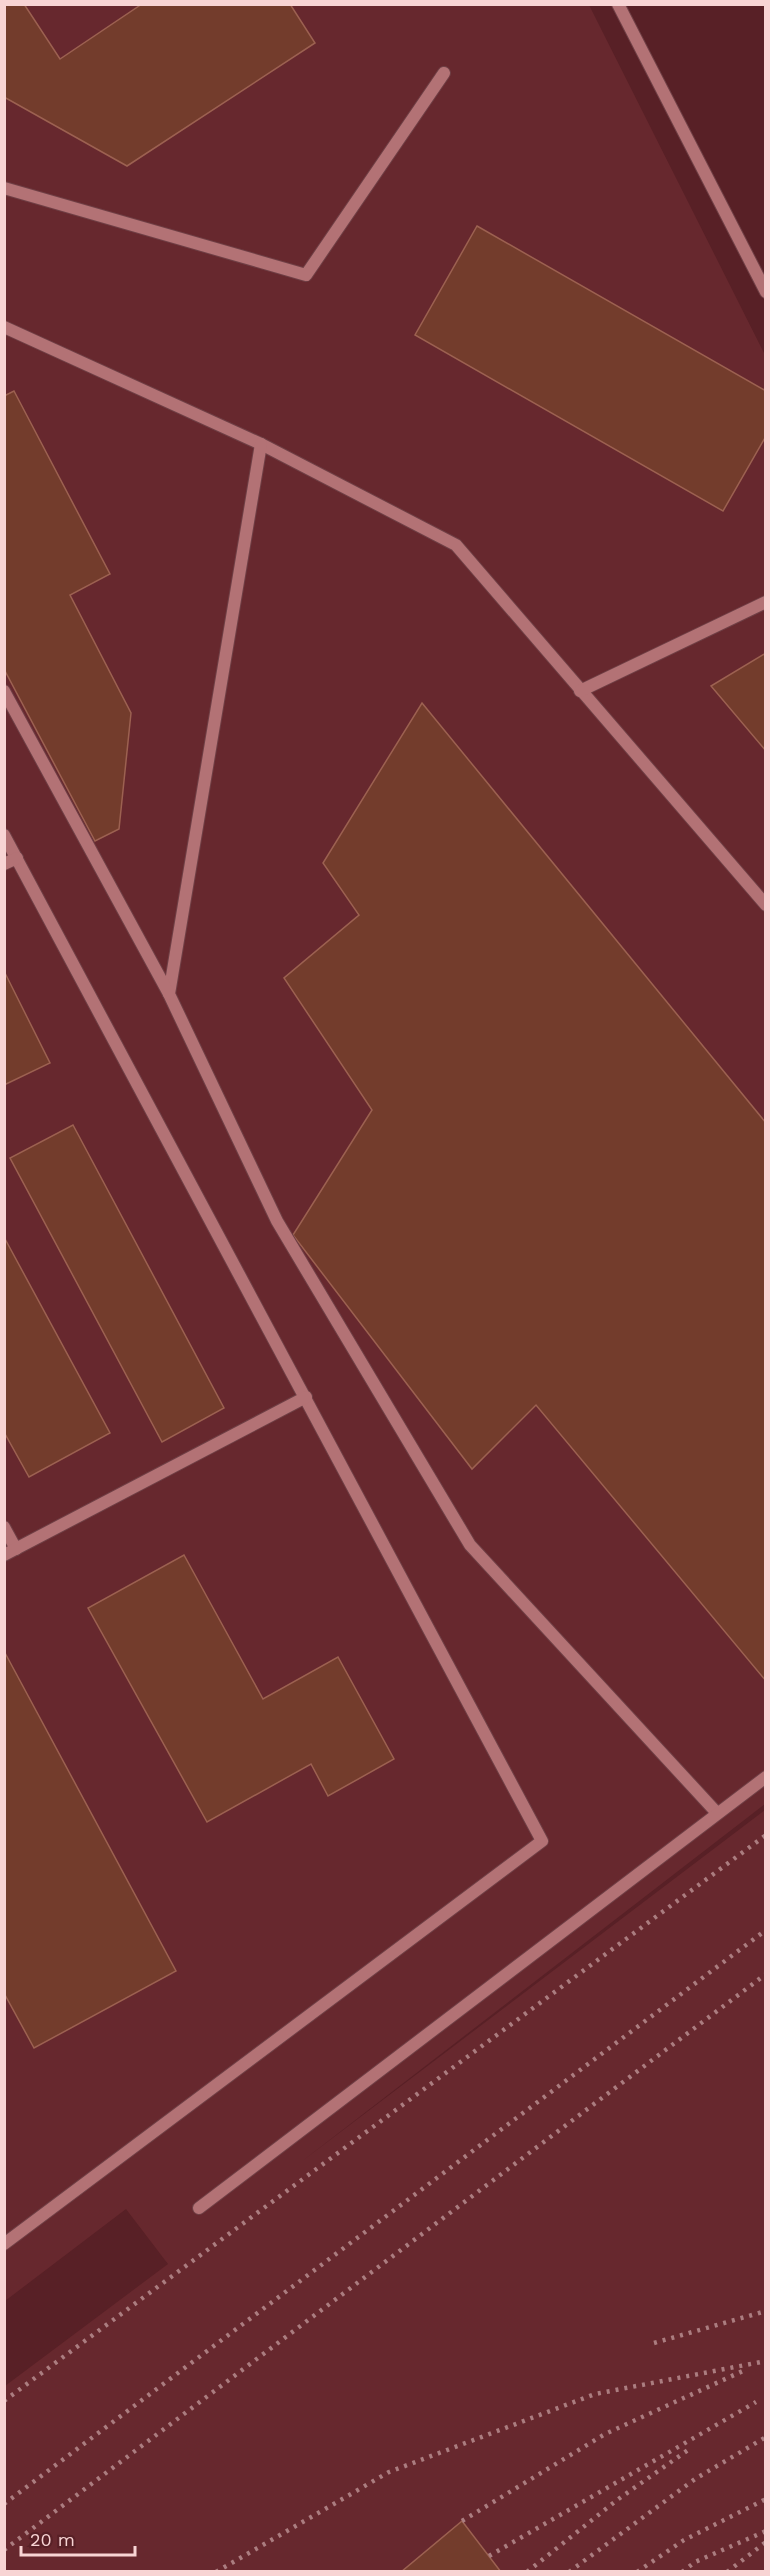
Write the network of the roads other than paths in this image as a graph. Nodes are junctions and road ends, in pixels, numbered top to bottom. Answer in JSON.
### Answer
{"nodes":[{"id":1,"x":618,"y":4,"type":"edge"},
{"id":2,"x":444,"y":73,"type":"dead end"},
{"id":3,"x":4,"y":188,"type":"edge"},
{"id":4,"x":765,"y":292,"type":"edge"},
{"id":5,"x":4,"y":327,"type":"edge"},
{"id":6,"x":261,"y":444,"type":"junction"},
{"id":7,"x":765,"y":602,"type":"edge"},
{"id":8,"x":4,"y":691,"type":"edge"},
{"id":9,"x":580,"y":691,"type":"junction"},
{"id":10,"x":4,"y":835,"type":"edge"},
{"id":11,"x":17,"y":858,"type":"junction"},
{"id":12,"x":4,"y":864,"type":"edge"},
{"id":13,"x":765,"y":905,"type":"edge"},
{"id":14,"x":169,"y":994,"type":"junction"},
{"id":15,"x":306,"y":1397,"type":"junction"},
{"id":16,"x":4,"y":1527,"type":"edge"},
{"id":17,"x":10,"y":1552,"type":"edge"},
{"id":18,"x":765,"y":1777,"type":"edge"},
{"id":19,"x":717,"y":1813,"type":"junction"},
{"id":20,"x":199,"y":2208,"type":"dead end"},
{"id":21,"x":4,"y":2244,"type":"edge"}],
"edges":[{"from":1,"to":4,"type":"lane"},
{"from":2,"to":3,"type":"lane"},
{"from":5,"to":6,"type":"lane"},
{"from":6,"to":9,"type":"lane"},
{"from":6,"to":14,"type":"lane"},
{"from":7,"to":9,"type":"lane"},
{"from":8,"to":14,"type":"lane"},
{"from":9,"to":13,"type":"lane"},
{"from":10,"to":11,"type":"lane"},
{"from":11,"to":12,"type":"lane"},
{"from":11,"to":15,"type":"lane"},
{"from":14,"to":19,"type":"lane"},
{"from":15,"to":17,"type":"lane"},
{"from":15,"to":21,"type":"lane"},
{"from":16,"to":17,"type":"lane"},
{"from":18,"to":19,"type":"lane"},
{"from":19,"to":20,"type":"lane"}]}
